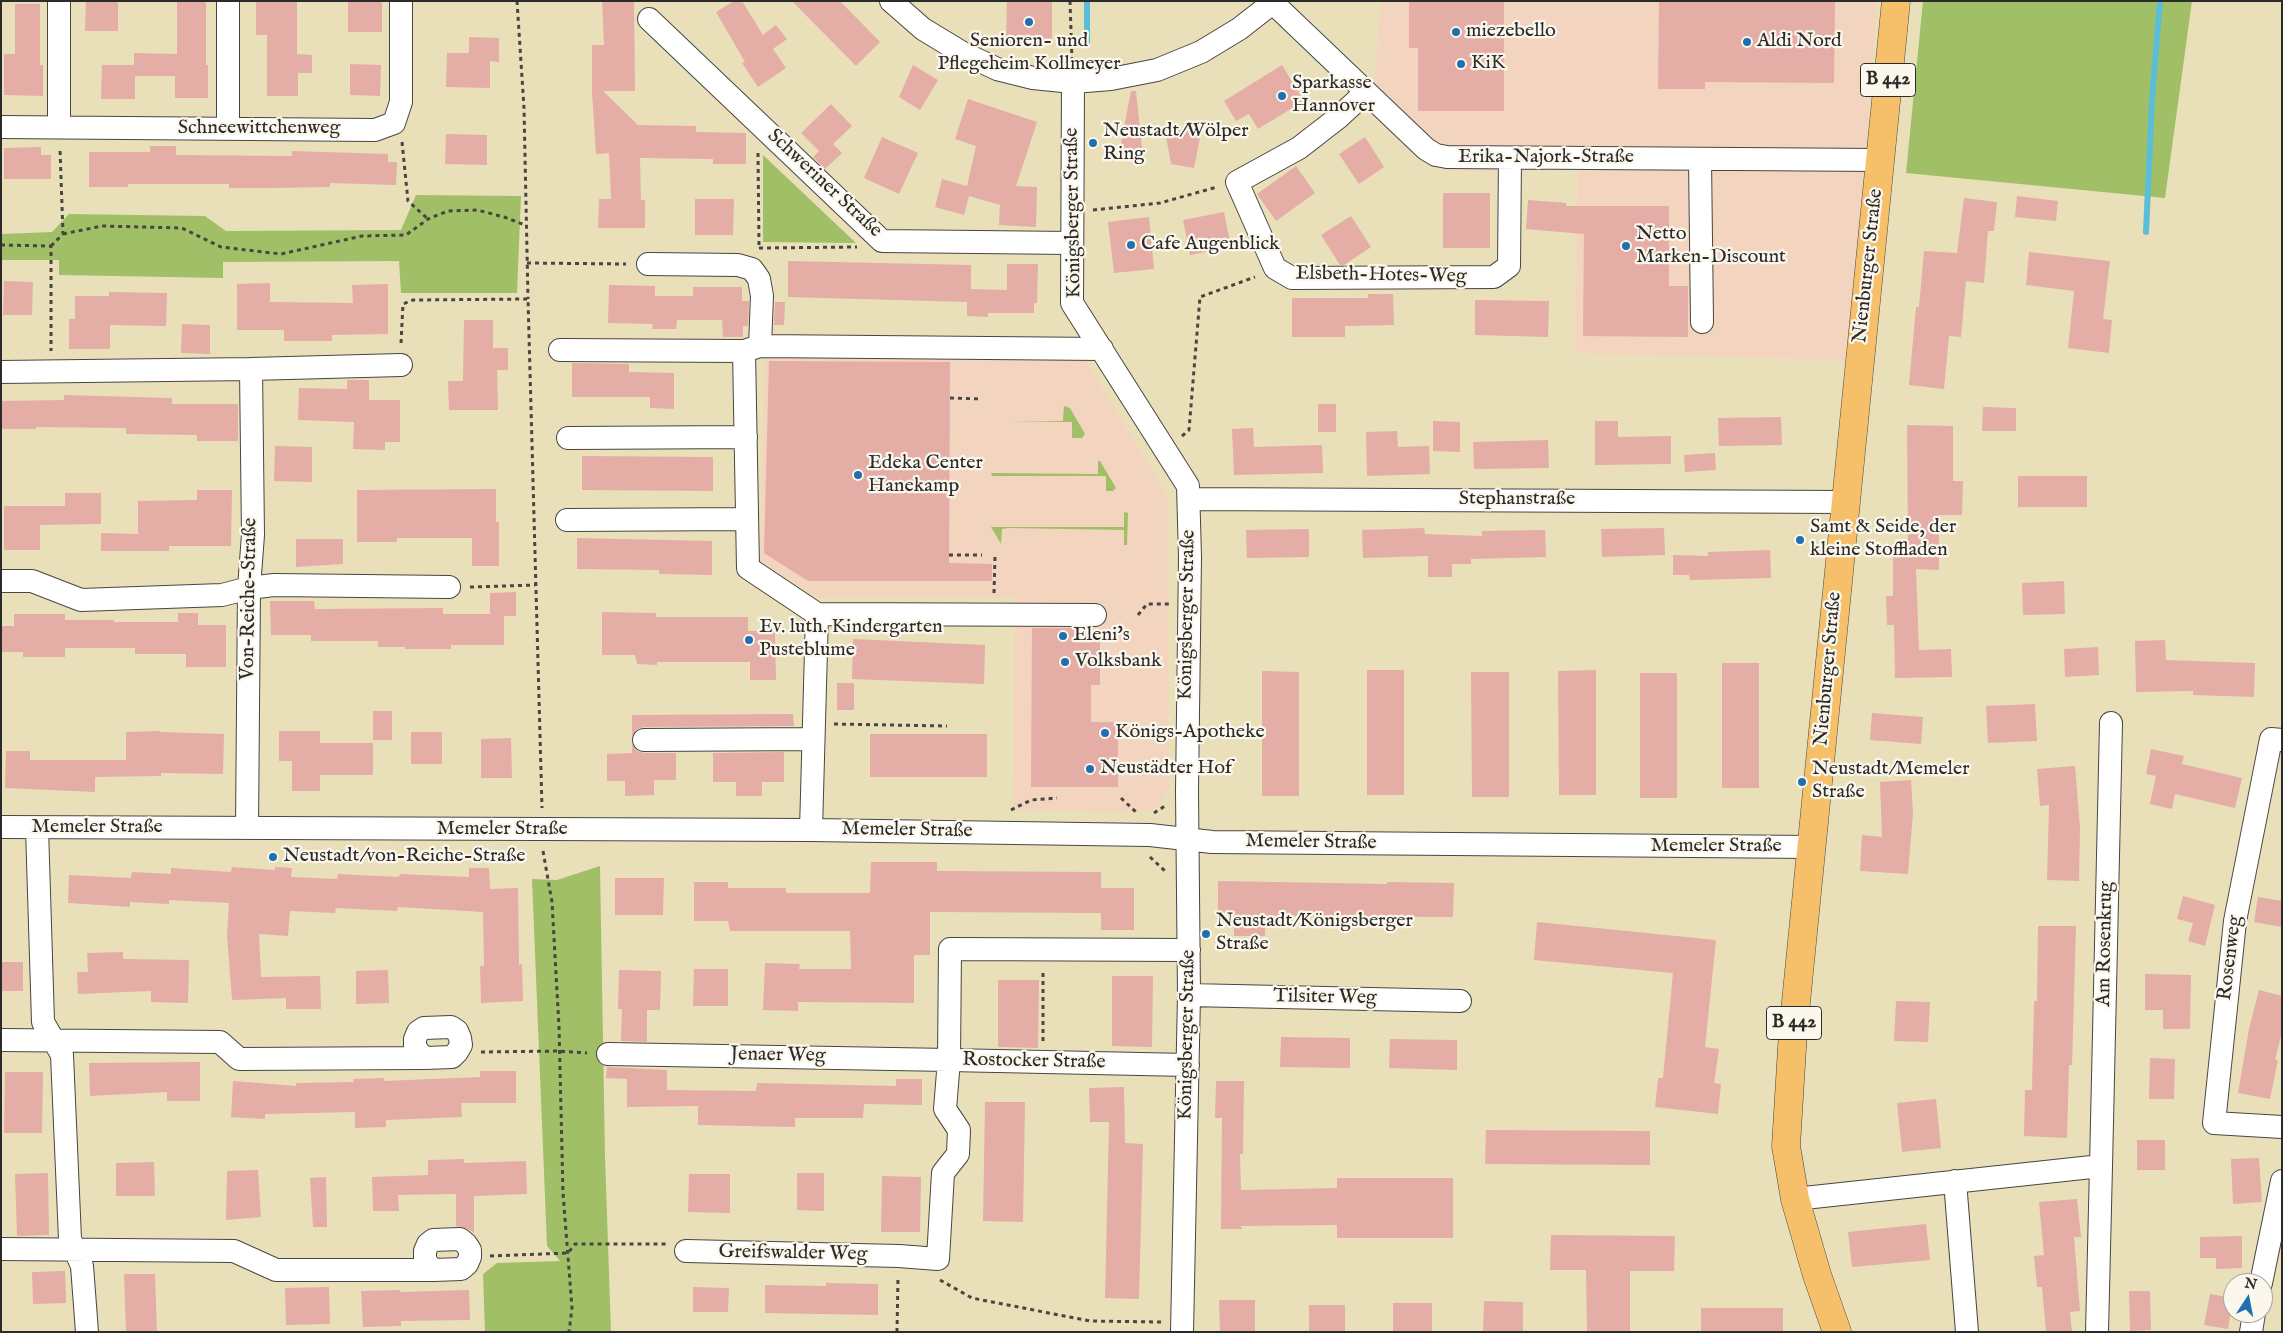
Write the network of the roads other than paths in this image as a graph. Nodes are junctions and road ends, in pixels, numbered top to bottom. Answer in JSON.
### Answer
{"nodes":[{"id":1,"x":59,"y":1,"type":"edge"},
{"id":2,"x":228,"y":1,"type":"edge"},
{"id":3,"x":401,"y":1,"type":"edge"},
{"id":4,"x":891,"y":1,"type":"edge"},
{"id":5,"x":1896,"y":1,"type":"edge"},
{"id":6,"x":1274,"y":2,"type":"edge"},
{"id":7,"x":648,"y":19,"type":"dead end"},
{"id":8,"x":1073,"y":82,"type":"junction"},
{"id":9,"x":1366,"y":92,"type":"junction"},
{"id":10,"x":1,"y":127,"type":"edge"},
{"id":11,"x":58,"y":127,"type":"junction"},
{"id":12,"x":228,"y":128,"type":"junction"},
{"id":13,"x":1510,"y":158,"type":"junction"},
{"id":14,"x":1700,"y":159,"type":"junction"},
{"id":15,"x":1880,"y":160,"type":"junction"},
{"id":16,"x":1072,"y":243,"type":"junction"},
{"id":17,"x":648,"y":264,"type":"road end"},
{"id":18,"x":1702,"y":322,"type":"dead end"},
{"id":19,"x":752,"y":348,"type":"junction"},
{"id":20,"x":1102,"y":348,"type":"junction"},
{"id":21,"x":560,"y":350,"type":"dead end"},
{"id":22,"x":401,"y":366,"type":"road end"},
{"id":23,"x":251,"y":369,"type":"junction"},
{"id":24,"x":1,"y":372,"type":"edge"},
{"id":25,"x":746,"y":437,"type":"junction"},
{"id":26,"x":568,"y":438,"type":"dead end"},
{"id":27,"x":1189,"y":499,"type":"junction"},
{"id":28,"x":1845,"y":502,"type":"junction"},
{"id":29,"x":746,"y":519,"type":"junction"},
{"id":30,"x":567,"y":520,"type":"dead end"},
{"id":31,"x":1,"y":581,"type":"edge"},
{"id":32,"x":449,"y":587,"type":"road end"},
{"id":33,"x":249,"y":588,"type":"junction"},
{"id":34,"x":816,"y":614,"type":"junction"},
{"id":35,"x":1095,"y":615,"type":"dead end"},
{"id":36,"x":2112,"y":723,"type":"dead end"},
{"id":37,"x":814,"y":731,"type":"junction"},
{"id":38,"x":644,"y":740,"type":"dead end"},
{"id":39,"x":2282,"y":740,"type":"edge"},
{"id":40,"x":1,"y":827,"type":"edge"},
{"id":41,"x":37,"y":828,"type":"junction"},
{"id":42,"x":247,"y":828,"type":"junction"},
{"id":43,"x":811,"y":830,"type":"junction"},
{"id":44,"x":1187,"y":837,"type":"junction"},
{"id":45,"x":1812,"y":847,"type":"junction"},
{"id":46,"x":1189,"y":950,"type":"junction"},
{"id":47,"x":1189,"y":995,"type":"junction"},
{"id":48,"x":1460,"y":1001,"type":"dead end"},
{"id":49,"x":1,"y":1040,"type":"edge"},
{"id":50,"x":53,"y":1041,"type":"junction"},
{"id":51,"x":608,"y":1054,"type":"dead end"},
{"id":52,"x":425,"y":1058,"type":"junction"},
{"id":53,"x":949,"y":1060,"type":"junction"},
{"id":54,"x":1188,"y":1066,"type":"junction"},
{"id":55,"x":2282,"y":1127,"type":"edge"},
{"id":56,"x":2101,"y":1166,"type":"junction"},
{"id":57,"x":2282,"y":1181,"type":"edge"},
{"id":58,"x":1956,"y":1182,"type":"junction"},
{"id":59,"x":1795,"y":1200,"type":"junction"},
{"id":60,"x":1,"y":1249,"type":"edge"},
{"id":61,"x":76,"y":1249,"type":"junction"},
{"id":62,"x":686,"y":1251,"type":"road end"},
{"id":63,"x":899,"y":1256,"type":"joint"},
{"id":64,"x":434,"y":1270,"type":"junction"},
{"id":65,"x":2263,"y":1273,"type":"edge"},
{"id":66,"x":1182,"y":1327,"type":"edge"},
{"id":67,"x":87,"y":1332,"type":"edge"},
{"id":68,"x":1837,"y":1332,"type":"edge"},
{"id":69,"x":1967,"y":1332,"type":"edge"},
{"id":70,"x":2097,"y":1332,"type":"edge"}],
"edges":[{"from":1,"to":11,"type":"street"},
{"from":2,"to":12,"type":"street"},
{"from":3,"to":12,"type":"street","name":"Schneewittchenweg"},
{"from":4,"to":8,"type":"street"},
{"from":5,"to":15,"type":"main road","name":"Nienburger Straße","number":"B 442"},
{"from":6,"to":8,"type":"street"},
{"from":6,"to":9,"type":"street","name":"Erika-Najork-Straße"},
{"from":7,"to":16,"type":"street","name":"Schweriner Straße"},
{"from":8,"to":16,"type":"street","name":"Königsberger Straße"},
{"from":9,"to":13,"type":"street","name":"Erika-Najork-Straße"},
{"from":9,"to":13,"type":"street","name":"Elsbeth-Hotes-Weg"},
{"from":10,"to":11,"type":"street","name":"Schneewittchenweg"},
{"from":11,"to":12,"type":"street","name":"Schneewittchenweg"},
{"from":13,"to":14,"type":"street","name":"Erika-Najork-Straße"},
{"from":14,"to":15,"type":"street","name":"Erika-Najork-Straße"},
{"from":14,"to":18,"type":"street"},
{"from":15,"to":28,"type":"main road","name":"Nienburger Straße","number":"B 442"},
{"from":16,"to":20,"type":"street","name":"Königsberger Straße"},
{"from":17,"to":19,"type":"street"},
{"from":19,"to":20,"type":"street"},
{"from":19,"to":21,"type":"street"},
{"from":19,"to":25,"type":"street"},
{"from":20,"to":27,"type":"street","name":"Königsberger Straße"},
{"from":22,"to":23,"type":"street"},
{"from":23,"to":24,"type":"street"},
{"from":23,"to":33,"type":"street","name":"Von-Reiche-Straße"},
{"from":25,"to":26,"type":"street"},
{"from":25,"to":29,"type":"street"},
{"from":27,"to":28,"type":"street","name":"Stephanstraße"},
{"from":27,"to":44,"type":"street","name":"Königsberger Straße"},
{"from":28,"to":45,"type":"main road","name":"Nienburger Straße","number":"B 442"},
{"from":29,"to":30,"type":"street"},
{"from":29,"to":34,"type":"street"},
{"from":31,"to":33,"type":"street"},
{"from":32,"to":33,"type":"street"},
{"from":33,"to":42,"type":"street","name":"Von-Reiche-Straße"},
{"from":34,"to":35,"type":"street"},
{"from":34,"to":37,"type":"street"},
{"from":36,"to":56,"type":"street","name":"Am Rosenkrug"},
{"from":37,"to":38,"type":"street"},
{"from":37,"to":43,"type":"street"},
{"from":39,"to":55,"type":"street","name":"Rosenweg"},
{"from":40,"to":41,"type":"street","name":"Memeler Straße"},
{"from":41,"to":42,"type":"street","name":"Memeler Straße"},
{"from":41,"to":50,"type":"street"},
{"from":42,"to":43,"type":"street","name":"Memeler Straße"},
{"from":43,"to":44,"type":"street","name":"Memeler Straße"},
{"from":44,"to":45,"type":"street","name":"Memeler Straße"},
{"from":44,"to":46,"type":"street","name":"Königsberger Straße"},
{"from":45,"to":59,"type":"main road","name":"Nienburger Straße","number":"B 442"},
{"from":46,"to":47,"type":"street","name":"Königsberger Straße"},
{"from":46,"to":53,"type":"street"},
{"from":47,"to":48,"type":"street","name":"Tilsiter Weg"},
{"from":47,"to":54,"type":"street","name":"Königsberger Straße"},
{"from":49,"to":50,"type":"street"},
{"from":50,"to":52,"type":"street"},
{"from":50,"to":61,"type":"street"},
{"from":51,"to":53,"type":"street","name":"Jenaer Weg"},
{"from":52,"to":52,"type":"street"},
{"from":53,"to":54,"type":"street","name":"Rostocker Straße"},
{"from":53,"to":63,"type":"street","name":"Rostocker Straße"},
{"from":54,"to":66,"type":"street","name":"Königsberger Straße"},
{"from":56,"to":58,"type":"street"},
{"from":56,"to":70,"type":"street","name":"Am Rosenkrug"},
{"from":57,"to":65,"type":"street"},
{"from":58,"to":59,"type":"street"},
{"from":58,"to":69,"type":"street"},
{"from":59,"to":68,"type":"main road","name":"Nienburger Straße","number":"B 442"},
{"from":60,"to":61,"type":"street"},
{"from":61,"to":64,"type":"street"},
{"from":61,"to":67,"type":"street"},
{"from":62,"to":63,"type":"street","name":"Greifswalder Weg"},
{"from":64,"to":64,"type":"street"}]}
